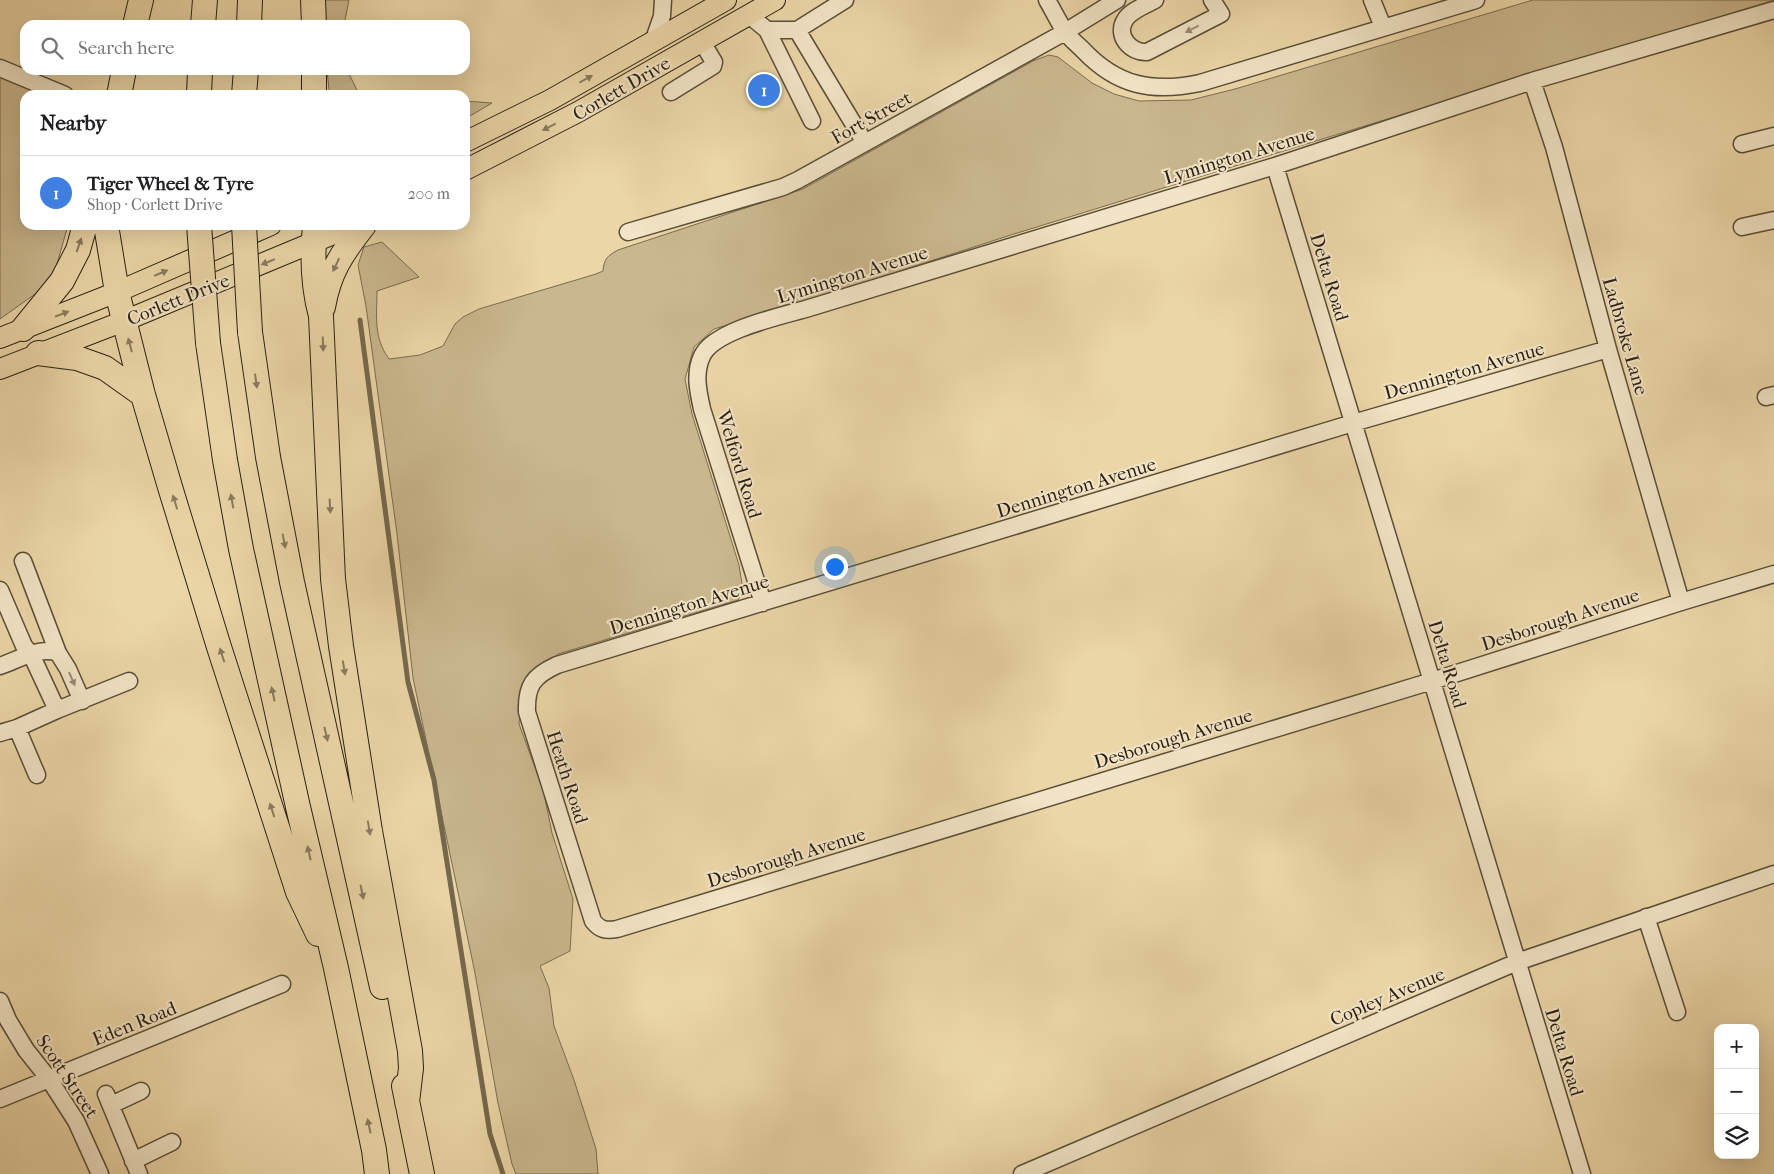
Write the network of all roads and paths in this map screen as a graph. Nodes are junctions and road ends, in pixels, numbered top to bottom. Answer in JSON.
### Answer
{"nodes":[{"id":1,"x":141,"y":0,"type":"edge"},
{"id":2,"x":205,"y":0,"type":"edge"},
{"id":3,"x":250,"y":0,"type":"edge"},
{"id":4,"x":313,"y":0,"type":"edge"},
{"id":5,"x":663,"y":0,"type":"edge"},
{"id":6,"x":726,"y":0,"type":"edge"},
{"id":7,"x":775,"y":0,"type":"edge"},
{"id":8,"x":845,"y":0,"type":"edge"},
{"id":9,"x":1047,"y":0,"type":"edge"},
{"id":10,"x":1117,"y":0,"type":"edge"},
{"id":11,"x":1155,"y":0,"type":"edge"},
{"id":12,"x":1212,"y":0,"type":"edge"},
{"id":13,"x":1372,"y":0,"type":"edge"},
{"id":14,"x":1476,"y":0,"type":"edge"},
{"id":15,"x":1774,"y":10,"type":"edge"},
{"id":16,"x":749,"y":15,"type":"junction"},
{"id":17,"x":136,"y":20,"type":"edge"},
{"id":18,"x":203,"y":20,"type":"edge"},
{"id":19,"x":249,"y":20,"type":"edge"},
{"id":20,"x":314,"y":20,"type":"edge"},
{"id":21,"x":1383,"y":27,"type":"junction"},
{"id":22,"x":767,"y":30,"type":"junction"},
{"id":23,"x":797,"y":30,"type":"junction"},
{"id":24,"x":1065,"y":32,"type":"junction"},
{"id":25,"x":653,"y":42,"type":"junction"},
{"id":26,"x":702,"y":42,"type":"junction"},
{"id":27,"x":0,"y":68,"type":"edge"},
{"id":28,"x":123,"y":75,"type":"edge"},
{"id":29,"x":200,"y":75,"type":"edge"},
{"id":30,"x":246,"y":75,"type":"edge"},
{"id":31,"x":1532,"y":81,"type":"junction"},
{"id":32,"x":53,"y":90,"type":"edge"},
{"id":33,"x":120,"y":90,"type":"edge"},
{"id":34,"x":200,"y":90,"type":"edge"},
{"id":35,"x":244,"y":90,"type":"edge"},
{"id":36,"x":671,"y":92,"type":"dead end"},
{"id":37,"x":812,"y":121,"type":"dead end"},
{"id":38,"x":1774,"y":136,"type":"edge"},
{"id":39,"x":470,"y":140,"type":"edge"},
{"id":40,"x":865,"y":143,"type":"junction"},
{"id":41,"x":1742,"y":144,"type":"dead end"},
{"id":42,"x":1275,"y":166,"type":"junction"},
{"id":43,"x":470,"y":167,"type":"edge"},
{"id":44,"x":1774,"y":220,"type":"edge"},
{"id":45,"x":1742,"y":227,"type":"dead end"},
{"id":46,"x":84,"y":230,"type":"edge"},
{"id":47,"x":107,"y":230,"type":"edge"},
{"id":48,"x":199,"y":230,"type":"edge"},
{"id":49,"x":244,"y":230,"type":"edge"},
{"id":50,"x":260,"y":230,"type":"edge"},
{"id":51,"x":332,"y":230,"type":"edge"},
{"id":52,"x":360,"y":230,"type":"edge"},
{"id":53,"x":628,"y":232,"type":"dead end"},
{"id":54,"x":314,"y":234,"type":"edge"},
{"id":55,"x":117,"y":292,"type":"junction"},
{"id":56,"x":321,"y":316,"type":"junction"},
{"id":57,"x":124,"y":321,"type":"junction"},
{"id":58,"x":23,"y":329,"type":"junction"},
{"id":59,"x":0,"y":338,"type":"edge"},
{"id":60,"x":717,"y":340,"type":"joint"},
{"id":61,"x":1608,"y":349,"type":"junction"},
{"id":62,"x":38,"y":354,"type":"junction"},
{"id":63,"x":0,"y":369,"type":"edge"},
{"id":64,"x":143,"y":395,"type":"junction"},
{"id":65,"x":1353,"y":423,"type":"junction"},
{"id":66,"x":23,"y":562,"type":"dead end"},
{"id":67,"x":1774,"y":574,"type":"edge"},
{"id":68,"x":0,"y":590,"type":"edge"},
{"id":69,"x":1681,"y":602,"type":"junction"},
{"id":70,"x":763,"y":603,"type":"junction"},
{"id":71,"x":35,"y":653,"type":"junction"},
{"id":72,"x":58,"y":653,"type":"junction"},
{"id":73,"x":557,"y":665,"type":"joint"},
{"id":74,"x":0,"y":666,"type":"edge"},
{"id":75,"x":129,"y":681,"type":"dead end"},
{"id":76,"x":1432,"y":681,"type":"junction"},
{"id":77,"x":82,"y":701,"type":"junction"},
{"id":78,"x":61,"y":709,"type":"junction"},
{"id":79,"x":18,"y":728,"type":"junction"},
{"id":80,"x":0,"y":733,"type":"edge"},
{"id":81,"x":37,"y":775,"type":"dead end"},
{"id":82,"x":1774,"y":874,"type":"edge"},
{"id":83,"x":590,"y":914,"type":"joint"},
{"id":84,"x":1646,"y":917,"type":"junction"},
{"id":85,"x":1517,"y":962,"type":"junction"},
{"id":86,"x":336,"y":968,"type":"junction"},
{"id":87,"x":282,"y":984,"type":"dead end"},
{"id":88,"x":0,"y":1001,"type":"edge"},
{"id":89,"x":1677,"y":1012,"type":"dead end"},
{"id":90,"x":49,"y":1079,"type":"junction"},
{"id":91,"x":141,"y":1091,"type":"dead end"},
{"id":92,"x":0,"y":1099,"type":"edge"},
{"id":93,"x":407,"y":1102,"type":"junction"},
{"id":94,"x":172,"y":1142,"type":"dead end"},
{"id":95,"x":136,"y":1168,"type":"edge"},
{"id":96,"x":100,"y":1174,"type":"edge"},
{"id":97,"x":377,"y":1174,"type":"edge"},
{"id":98,"x":422,"y":1174,"type":"edge"},
{"id":99,"x":1022,"y":1174,"type":"edge"},
{"id":100,"x":1582,"y":1174,"type":"edge"}],
"edges":[{"from":1,"to":17,"type":"highway"},
{"from":2,"to":18,"type":"highway"},
{"from":3,"to":19,"type":"highway"},
{"from":4,"to":20,"type":"highway"},
{"from":5,"to":25,"type":"street"},
{"from":6,"to":25,"type":"main road","name":"Corlett Drive"},
{"from":7,"to":16,"type":"main road","name":"Corlett Drive"},
{"from":8,"to":23,"type":"street"},
{"from":9,"to":24,"type":"street"},
{"from":10,"to":24,"type":"street","name":"Fort Street"},
{"from":12,"to":11,"type":"street","one_way":true},
{"from":13,"to":21,"type":"street"},
{"from":14,"to":21,"type":"street"},
{"from":15,"to":31,"type":"street","name":"Lymington Avenue"},
{"from":16,"to":22,"type":"street"},
{"from":16,"to":26,"type":"main road","name":"Corlett Drive"},
{"from":21,"to":24,"type":"street"},
{"from":22,"to":23,"type":"street"},
{"from":22,"to":37,"type":"street"},
{"from":23,"to":40,"type":"street"},
{"from":24,"to":40,"type":"street","name":"Fort Street"},
{"from":39,"to":25,"type":"main road","name":"Corlett Drive","one_way":true},
{"from":26,"to":36,"type":"street"},
{"from":26,"to":43,"type":"main road","name":"Corlett Drive","one_way":true},
{"from":27,"to":32,"type":"street"},
{"from":28,"to":33,"type":"highway"},
{"from":29,"to":34,"type":"highway"},
{"from":30,"to":35,"type":"highway"},
{"from":31,"to":42,"type":"street","name":"Lymington Avenue"},
{"from":31,"to":61,"type":"street","name":"Ladbroke Lane"},
{"from":38,"to":41,"type":"street"},
{"from":40,"to":53,"type":"street","name":"Fort Street"},
{"from":42,"to":60,"type":"street","name":"Lymington Avenue"},
{"from":42,"to":65,"type":"street","name":"Delta Road"},
{"from":44,"to":45,"type":"street"},
{"from":58,"to":46,"type":"highway","one_way":true},
{"from":47,"to":55,"type":"highway"},
{"from":86,"to":48,"type":"highway","one_way":true,"bridge":true},
{"from":49,"to":93,"type":"highway","one_way":true,"bridge":true},
{"from":55,"to":50,"type":"main road","name":"Corlett Drive","one_way":true},
{"from":51,"to":54,"type":"main road","name":"Corlett Drive"},
{"from":52,"to":56,"type":"highway","one_way":true},
{"from":54,"to":56,"type":"highway"},
{"from":54,"to":57,"type":"main road","name":"Corlett Drive","one_way":true},
{"from":55,"to":57,"type":"highway"},
{"from":58,"to":55,"type":"main road","name":"Corlett Drive","one_way":true},
{"from":56,"to":93,"type":"highway","one_way":true},
{"from":57,"to":62,"type":"main road","name":"Corlett Drive"},
{"from":64,"to":57,"type":"highway","one_way":true},
{"from":58,"to":59,"type":"main road","name":"Corlett Drive"},
{"from":60,"to":70,"type":"street","name":"Welford Road"},
{"from":61,"to":65,"type":"street","name":"Dennington Avenue"},
{"from":61,"to":69,"type":"street","name":"Ladbroke Lane"},
{"from":62,"to":63,"type":"main road","name":"Corlett Drive"},
{"from":62,"to":64,"type":"highway"},
{"from":86,"to":64,"type":"highway","one_way":true},
{"from":65,"to":70,"type":"street","name":"Dennington Avenue"},
{"from":65,"to":76,"type":"street","name":"Delta Road"},
{"from":66,"to":72,"type":"street"},
{"from":67,"to":69,"type":"street","name":"Desborough Avenue"},
{"from":68,"to":71,"type":"street"},
{"from":69,"to":76,"type":"street","name":"Desborough Avenue"},
{"from":70,"to":73,"type":"street","name":"Dennington Avenue"},
{"from":71,"to":72,"type":"street"},
{"from":71,"to":74,"type":"street"},
{"from":71,"to":78,"type":"street"},
{"from":72,"to":77,"type":"street","one_way":true},
{"from":73,"to":83,"type":"street","name":"Heath Road"},
{"from":75,"to":77,"type":"street"},
{"from":76,"to":83,"type":"street","name":"Desborough Avenue"},
{"from":76,"to":85,"type":"street","name":"Delta Road"},
{"from":77,"to":78,"type":"street"},
{"from":78,"to":79,"type":"street"},
{"from":79,"to":80,"type":"street"},
{"from":79,"to":81,"type":"street"},
{"from":82,"to":84,"type":"street","name":"Copley Avenue"},
{"from":84,"to":85,"type":"street","name":"Copley Avenue"},
{"from":84,"to":89,"type":"street"},
{"from":85,"to":99,"type":"street","name":"Copley Avenue"},
{"from":85,"to":100,"type":"street","name":"Delta Road"},
{"from":97,"to":86,"type":"highway","one_way":true},
{"from":87,"to":90,"type":"street","name":"Eden Road"},
{"from":88,"to":90,"type":"street","name":"Scott Street"},
{"from":90,"to":92,"type":"street","name":"Eden Road"},
{"from":90,"to":96,"type":"street","name":"Scott Street"},
{"from":91,"to":95,"type":"street"},
{"from":93,"to":98,"type":"highway"},
{"from":94,"to":95,"type":"street"}]}
